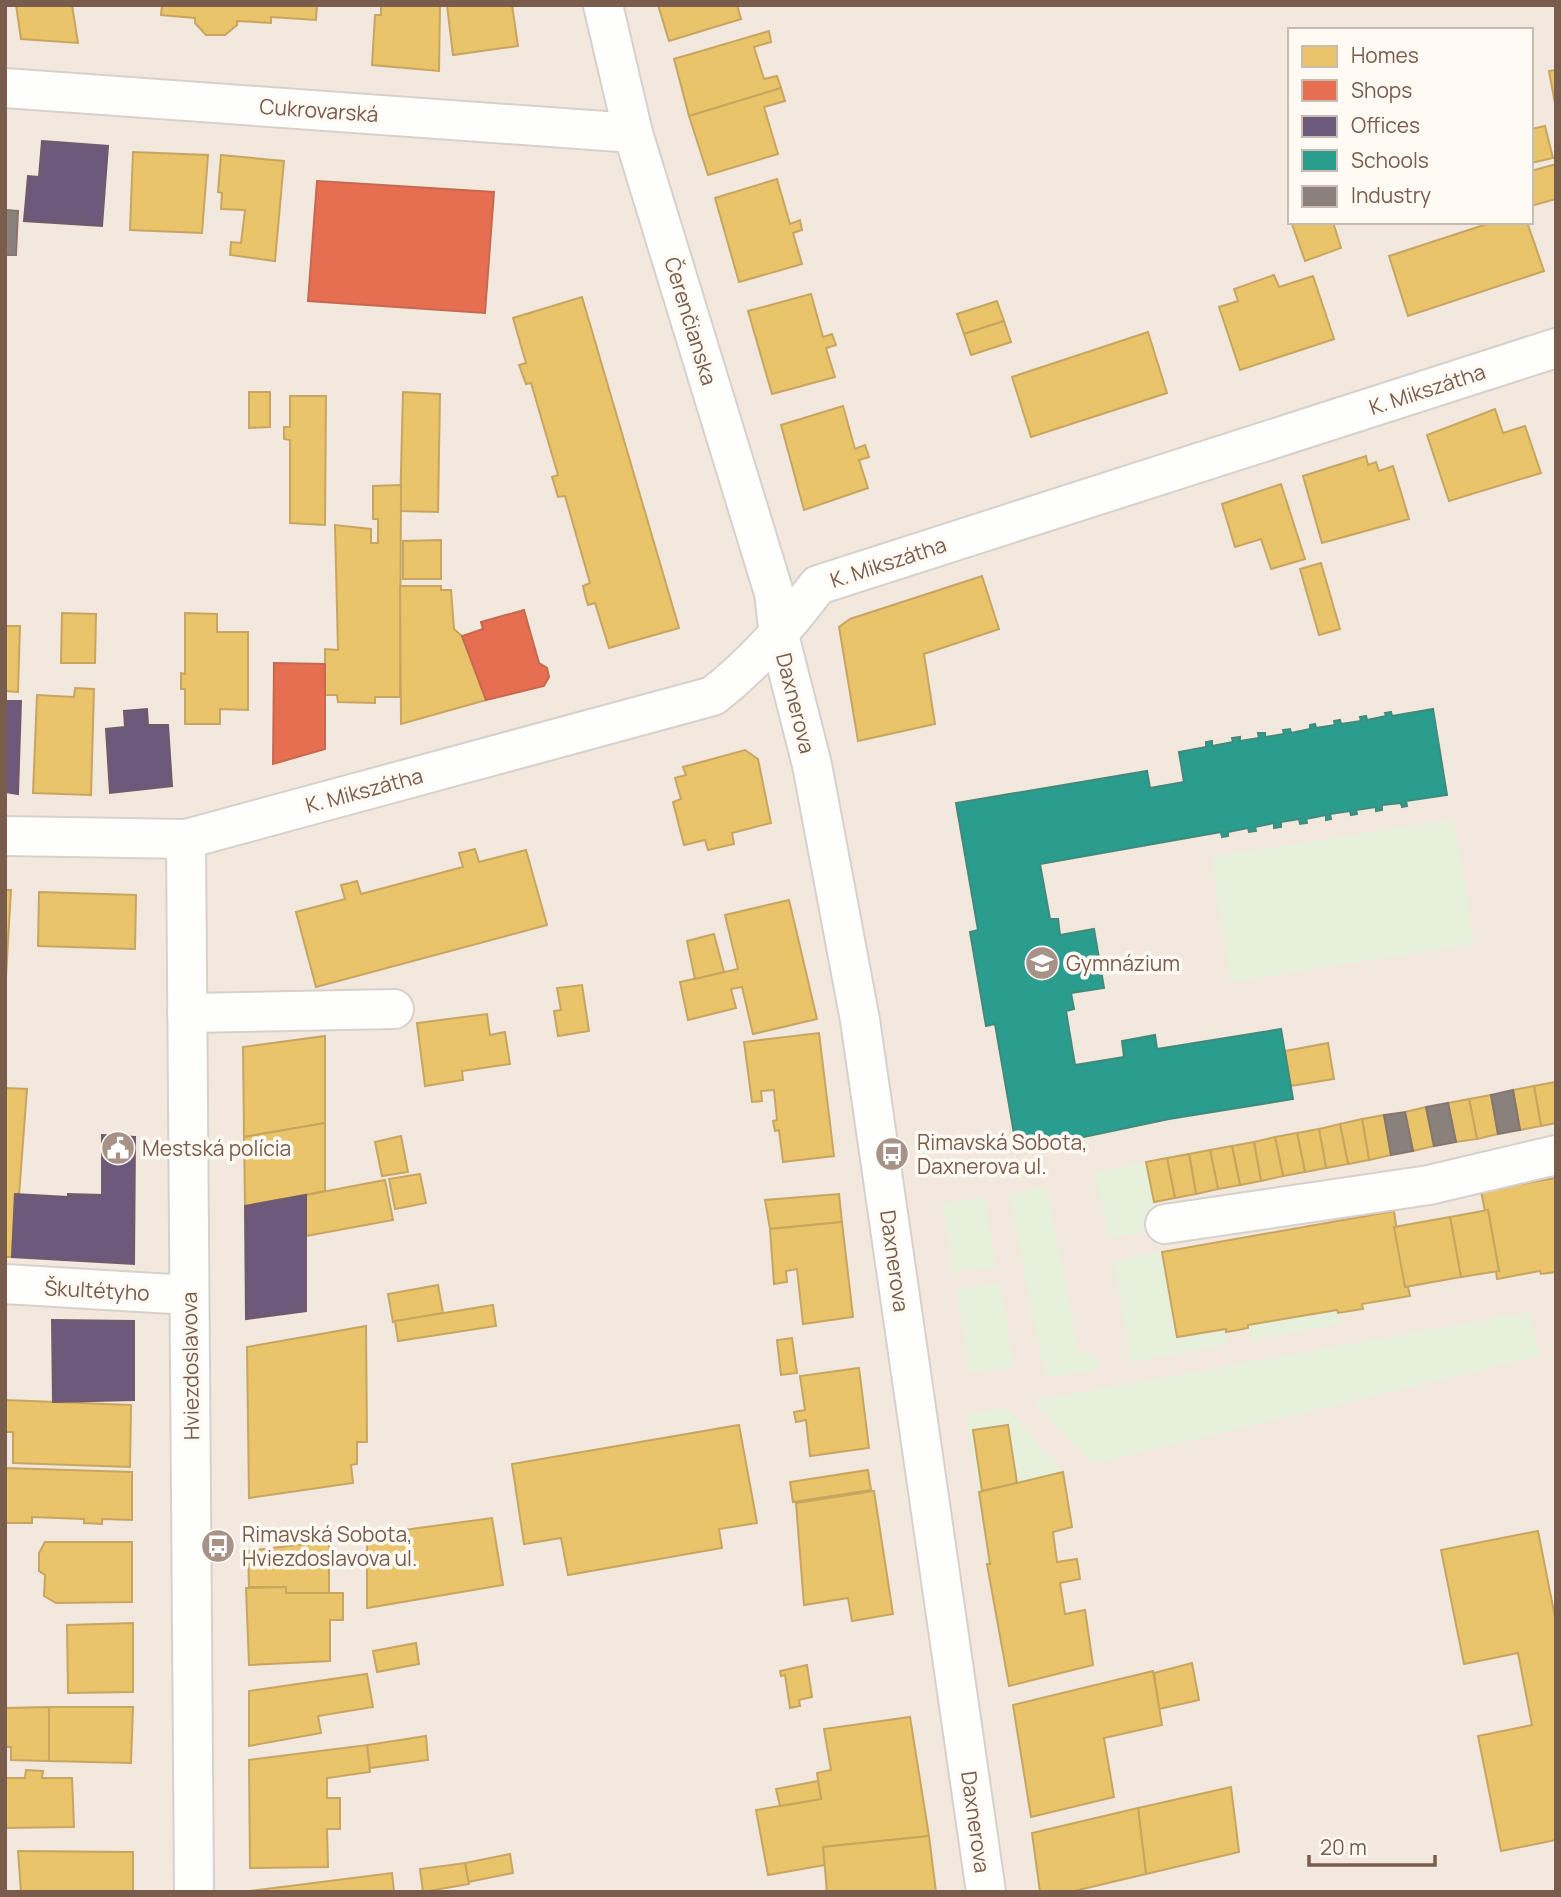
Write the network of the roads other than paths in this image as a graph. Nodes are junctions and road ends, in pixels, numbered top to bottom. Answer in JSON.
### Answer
{"nodes":[{"id":1,"x":603,"y":5,"type":"edge"},
{"id":2,"x":5,"y":88,"type":"edge"},
{"id":3,"x":633,"y":133,"type":"junction"},
{"id":4,"x":1556,"y":348,"type":"edge"},
{"id":5,"x":779,"y":635,"type":"junction"},
{"id":6,"x":5,"y":836,"type":"edge"},
{"id":7,"x":186,"y":839,"type":"junction"},
{"id":8,"x":394,"y":1009,"type":"dead end"},
{"id":9,"x":187,"y":1013,"type":"junction"},
{"id":10,"x":1556,"y":1155,"type":"edge"},
{"id":11,"x":1165,"y":1224,"type":"dead end"},
{"id":12,"x":5,"y":1284,"type":"edge"},
{"id":13,"x":189,"y":1295,"type":"junction"},
{"id":14,"x":194,"y":1892,"type":"edge"},
{"id":15,"x":986,"y":1892,"type":"edge"}],
"edges":[{"from":1,"to":3,"type":"street","name":"Čerenčianska"},
{"from":2,"to":3,"type":"street","name":"Cukrovarská"},
{"from":3,"to":5,"type":"street","name":"Čerenčianska"},
{"from":4,"to":5,"type":"street","name":"K. Mikszátha"},
{"from":5,"to":7,"type":"street","name":"K. Mikszátha"},
{"from":5,"to":15,"type":"street","name":"Daxnerova"},
{"from":6,"to":7,"type":"street","name":"K. Mikszátha"},
{"from":7,"to":9,"type":"street","name":"Hviezdoslavova"},
{"from":8,"to":9,"type":"street"},
{"from":9,"to":13,"type":"street","name":"Hviezdoslavova"},
{"from":10,"to":11,"type":"street"},
{"from":12,"to":13,"type":"street","name":"Škultétyho"},
{"from":13,"to":14,"type":"street","name":"Hviezdoslavova"}]}
